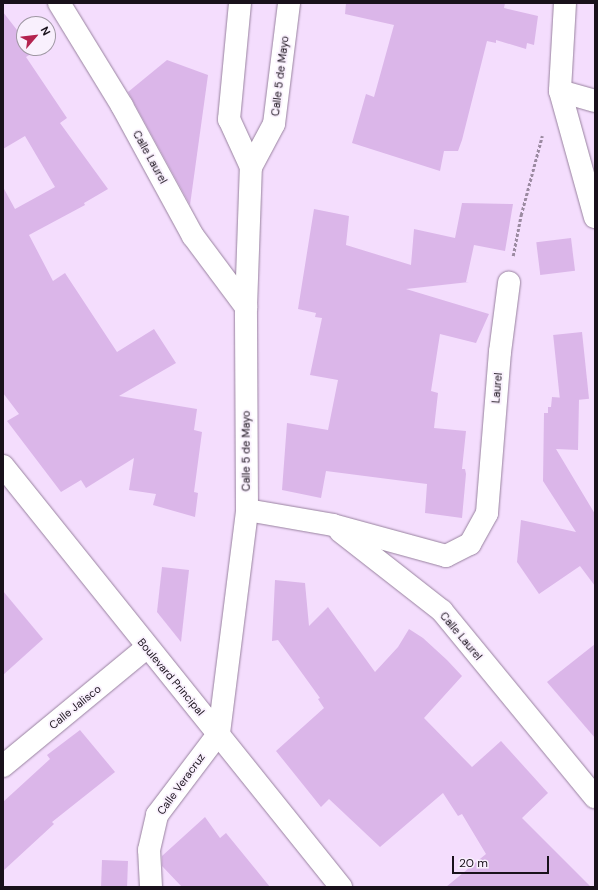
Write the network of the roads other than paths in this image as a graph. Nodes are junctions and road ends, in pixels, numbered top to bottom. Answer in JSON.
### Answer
{"nodes":[{"id":1,"x":59,"y":3,"type":"edge"},
{"id":2,"x":240,"y":3,"type":"edge"},
{"id":3,"x":289,"y":3,"type":"edge"},
{"id":4,"x":565,"y":3,"type":"edge"},
{"id":5,"x":560,"y":91,"type":"junction"},
{"id":6,"x":595,"y":101,"type":"edge"},
{"id":7,"x":251,"y":167,"type":"junction"},
{"id":8,"x":595,"y":217,"type":"edge"},
{"id":9,"x":509,"y":283,"type":"road end"},
{"id":10,"x":246,"y":308,"type":"junction"},
{"id":11,"x":3,"y":466,"type":"edge"},
{"id":12,"x":246,"y":510,"type":"junction"},
{"id":13,"x":333,"y":525,"type":"junction"},
{"id":14,"x":146,"y":648,"type":"junction"},
{"id":15,"x":219,"y":733,"type":"junction"},
{"id":16,"x":3,"y":766,"type":"edge"},
{"id":17,"x":595,"y":797,"type":"edge"},
{"id":18,"x":151,"y":887,"type":"edge"},
{"id":19,"x":341,"y":887,"type":"edge"}],
"edges":[{"from":1,"to":10,"type":"street","name":"Calle Laurel"},
{"from":2,"to":7,"type":"street","name":"Calle 5 de Mayo"},
{"from":3,"to":7,"type":"street","name":"Calle 5 de Mayo"},
{"from":4,"to":5,"type":"street"},
{"from":5,"to":6,"type":"street"},
{"from":5,"to":8,"type":"street"},
{"from":7,"to":10,"type":"street","name":"Calle 5 de Mayo"},
{"from":9,"to":13,"type":"street","name":"Laurel"},
{"from":10,"to":12,"type":"street","name":"Calle 5 de Mayo"},
{"from":11,"to":14,"type":"street","name":"Boulevard Principal"},
{"from":12,"to":13,"type":"street","name":"Calle Laurel"},
{"from":12,"to":15,"type":"street","name":"Calle 5 de Mayo"},
{"from":13,"to":17,"type":"street","name":"Calle Laurel"},
{"from":14,"to":15,"type":"street","name":"Boulevard Principal"},
{"from":14,"to":16,"type":"street","name":"Calle Jalisco"},
{"from":15,"to":18,"type":"street","name":"Calle Veracruz"},
{"from":15,"to":19,"type":"street","name":"Boulevard Principal"}]}
